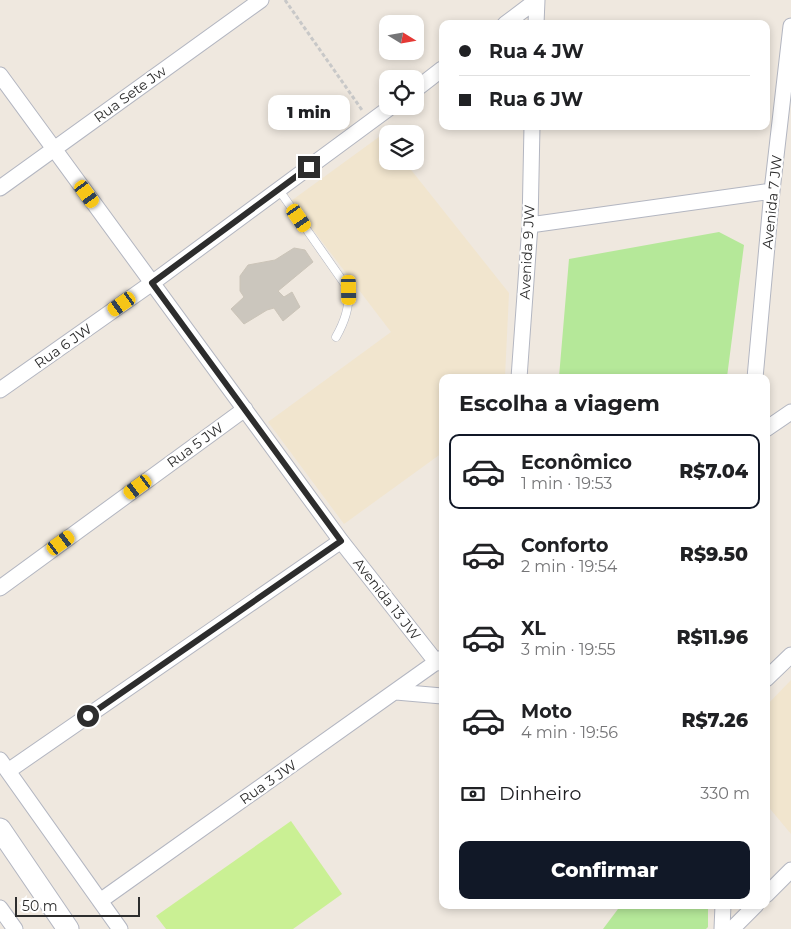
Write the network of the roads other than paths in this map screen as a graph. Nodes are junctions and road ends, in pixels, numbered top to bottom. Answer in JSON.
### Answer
{"nodes":[{"id":1,"x":261,"y":0,"type":"edge"},
{"id":2,"x":537,"y":0,"type":"edge"},
{"id":3,"x":510,"y":20,"type":"edge"},
{"id":4,"x":536,"y":20,"type":"edge"},
{"id":5,"x":791,"y":26,"type":"edge"},
{"id":6,"x":439,"y":71,"type":"edge"},
{"id":7,"x":0,"y":75,"type":"edge"},
{"id":8,"x":424,"y":83,"type":"edge"},
{"id":9,"x":380,"y":115,"type":"edge"},
{"id":10,"x":532,"y":130,"type":"edge"},
{"id":11,"x":54,"y":149,"type":"junction"},
{"id":12,"x":0,"y":188,"type":"edge"},
{"id":13,"x":279,"y":190,"type":"junction"},
{"id":14,"x":772,"y":191,"type":"junction"},
{"id":15,"x":530,"y":224,"type":"junction"},
{"id":16,"x":152,"y":283,"type":"junction"},
{"id":17,"x":336,"y":337,"type":"dead end"},
{"id":18,"x":519,"y":374,"type":"edge"},
{"id":19,"x":755,"y":374,"type":"edge"},
{"id":20,"x":0,"y":390,"type":"edge"},
{"id":21,"x":245,"y":409,"type":"junction"},
{"id":22,"x":791,"y":412,"type":"edge"},
{"id":23,"x":770,"y":425,"type":"edge"},
{"id":24,"x":341,"y":541,"type":"junction"},
{"id":25,"x":0,"y":588,"type":"edge"},
{"id":26,"x":791,"y":655,"type":"edge"},
{"id":27,"x":439,"y":659,"type":"edge"},
{"id":28,"x":439,"y":661,"type":"edge"},
{"id":29,"x":770,"y":675,"type":"edge"},
{"id":30,"x":396,"y":692,"type":"junction"},
{"id":31,"x":439,"y":696,"type":"edge"},
{"id":32,"x":4,"y":765,"type":"edge"},
{"id":33,"x":0,"y":829,"type":"edge"},
{"id":34,"x":791,"y":870,"type":"edge"},
{"id":35,"x":770,"y":891,"type":"edge"},
{"id":36,"x":100,"y":901,"type":"junction"},
{"id":37,"x":0,"y":908,"type":"edge"},
{"id":38,"x":723,"y":909,"type":"edge"},
{"id":39,"x":752,"y":909,"type":"edge"},
{"id":40,"x":15,"y":929,"type":"edge"},
{"id":41,"x":68,"y":929,"type":"edge"},
{"id":42,"x":120,"y":929,"type":"edge"},
{"id":43,"x":722,"y":929,"type":"edge"},
{"id":44,"x":732,"y":929,"type":"edge"}],
"edges":[{"from":1,"to":11,"type":"street","name":"Rua Sete Jw"},
{"from":2,"to":3,"type":"street"},
{"from":2,"to":4,"type":"street"},
{"from":5,"to":14,"type":"street","name":"Avenida 7 JW"},
{"from":6,"to":8,"type":"street"},
{"from":7,"to":11,"type":"street","name":"Avenida 13 JW"},
{"from":9,"to":13,"type":"street","name":"Rua 6 JW"},
{"from":10,"to":15,"type":"street","name":"Avenida 9 JW"},
{"from":11,"to":12,"type":"street","name":"Rua Sete Jw"},
{"from":11,"to":16,"type":"street","name":"Avenida 13 JW"},
{"from":13,"to":16,"type":"street","name":"Rua 6 JW"},
{"from":13,"to":17,"type":"lane"},
{"from":14,"to":15,"type":"street"},
{"from":14,"to":19,"type":"street","name":"Avenida 7 JW"},
{"from":15,"to":18,"type":"street","name":"Avenida 9 JW"},
{"from":16,"to":20,"type":"street","name":"Rua 6 JW"},
{"from":16,"to":21,"type":"street","name":"Avenida 13 JW"},
{"from":21,"to":24,"type":"street","name":"Avenida 13 JW"},
{"from":21,"to":25,"type":"street","name":"Rua 5 JW"},
{"from":22,"to":23,"type":"street"},
{"from":24,"to":27,"type":"street","name":"Avenida 13 JW"},
{"from":24,"to":32,"type":"street"},
{"from":26,"to":29,"type":"street"},
{"from":28,"to":30,"type":"street","name":"Rua 3 JW"},
{"from":30,"to":31,"type":"street"},
{"from":30,"to":36,"type":"street","name":"Rua 3 JW"},
{"from":32,"to":36,"type":"street"},
{"from":33,"to":41,"type":"main road"},
{"from":34,"to":35,"type":"street"},
{"from":36,"to":42,"type":"street"},
{"from":37,"to":40,"type":"street"},
{"from":38,"to":43,"type":"street"},
{"from":39,"to":44,"type":"street"}]}
